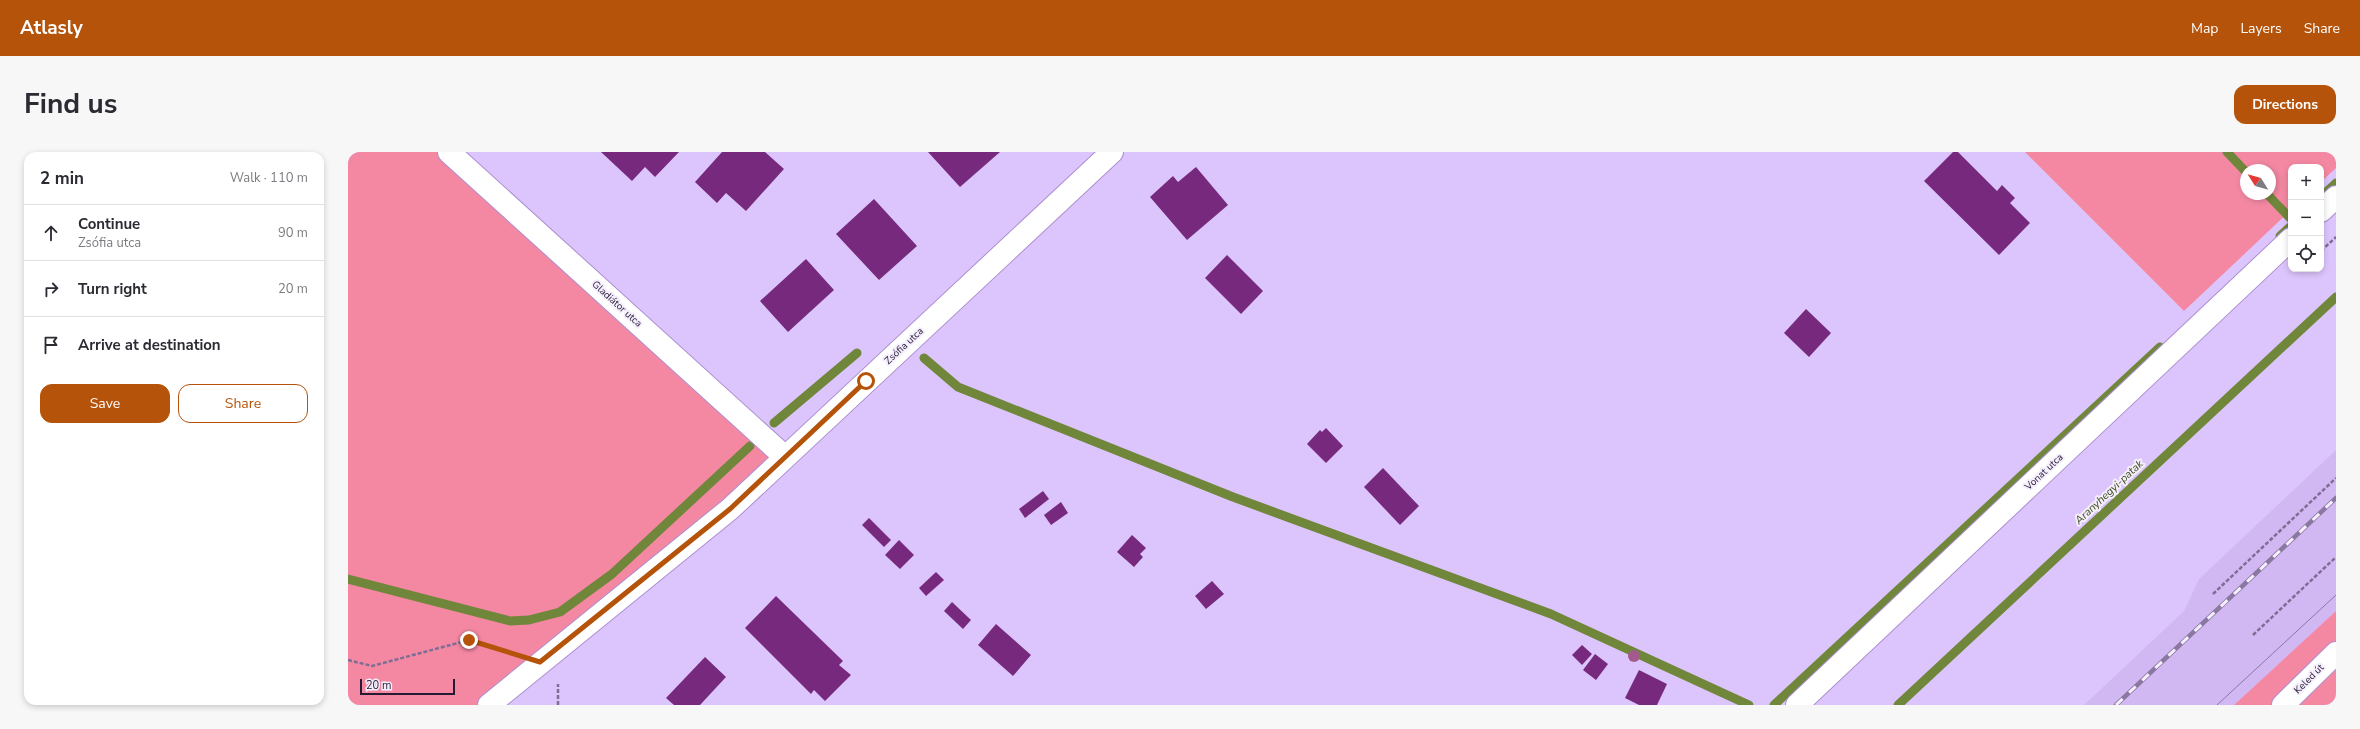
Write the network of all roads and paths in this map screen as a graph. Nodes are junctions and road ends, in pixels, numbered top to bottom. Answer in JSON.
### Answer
{"nodes":[{"id":1,"x":449,"y":152,"type":"edge"},
{"id":2,"x":1112,"y":152,"type":"edge"},
{"id":3,"x":2336,"y":196,"type":"edge"},
{"id":4,"x":2324,"y":208,"type":"edge"},
{"id":5,"x":2336,"y":237,"type":"edge"},
{"id":6,"x":2288,"y":242,"type":"edge"},
{"id":7,"x":2324,"y":249,"type":"edge"},
{"id":8,"x":784,"y":456,"type":"junction"},
{"id":9,"x":2336,"y":478,"type":"edge"},
{"id":10,"x":2336,"y":557,"type":"edge"},
{"id":11,"x":2213,"y":594,"type":"dead end"},
{"id":12,"x":2253,"y":635,"type":"dead end"},
{"id":13,"x":2336,"y":653,"type":"edge"},
{"id":14,"x":348,"y":660,"type":"edge"},
{"id":15,"x":540,"y":662,"type":"junction"},
{"id":16,"x":489,"y":705,"type":"edge"},
{"id":17,"x":1797,"y":705,"type":"edge"},
{"id":18,"x":2283,"y":705,"type":"edge"}],
"edges":[{"from":1,"to":8,"type":"street","name":"Gladiátor utca"},
{"from":2,"to":8,"type":"street","name":"Zsófia utca"},
{"from":3,"to":4,"type":"street"},
{"from":5,"to":7,"type":"path"},
{"from":6,"to":17,"type":"street","name":"Vonat utca"},
{"from":8,"to":15,"type":"street","name":"Zsófia utca"},
{"from":9,"to":11,"type":"path"},
{"from":10,"to":12,"type":"path"},
{"from":13,"to":18,"type":"street","name":"Keled út"},
{"from":14,"to":15,"type":"path"},
{"from":15,"to":16,"type":"street","name":"Zsófia utca"}]}
